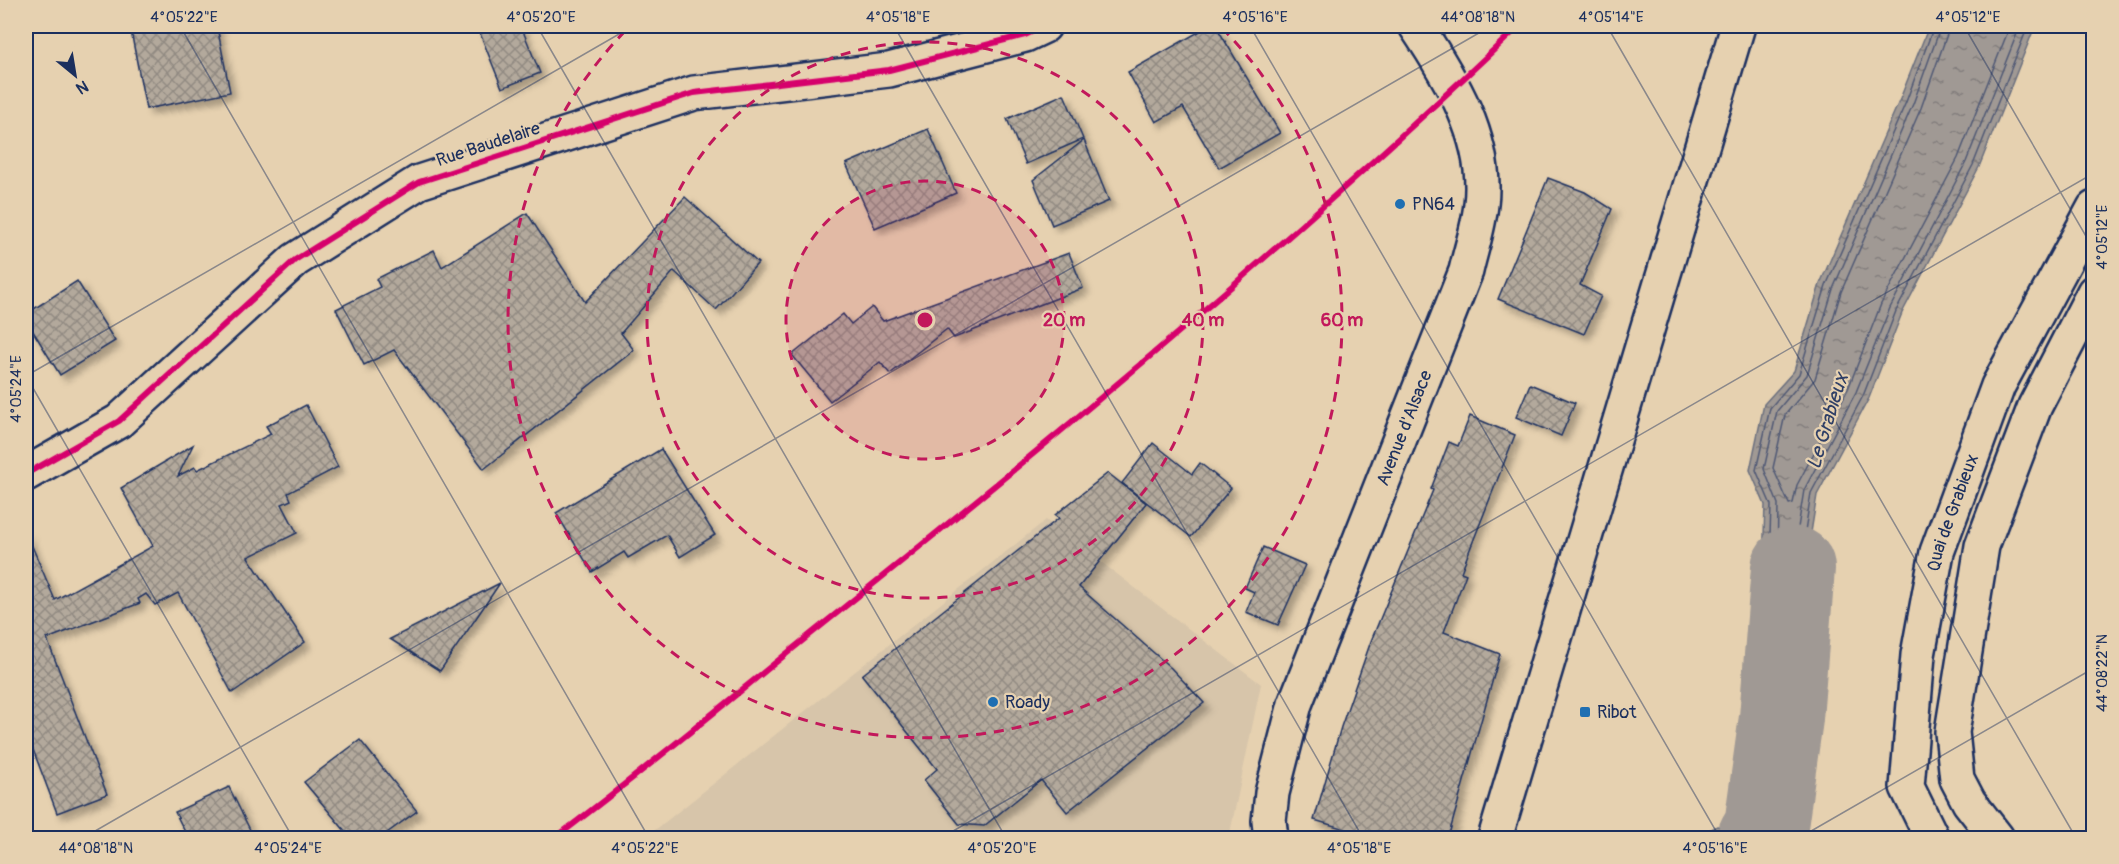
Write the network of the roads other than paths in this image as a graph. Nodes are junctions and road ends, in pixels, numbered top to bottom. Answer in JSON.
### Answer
{"nodes":[{"id":1,"x":1044,"y":26,"type":"edge"},
{"id":2,"x":1738,"y":26,"type":"edge"},
{"id":3,"x":1423,"y":29,"type":"edge"},
{"id":4,"x":2094,"y":208,"type":"edge"},
{"id":5,"x":2094,"y":292,"type":"edge"},
{"id":6,"x":26,"y":474,"type":"edge"},
{"id":7,"x":1271,"y":838,"type":"edge"},
{"id":8,"x":1496,"y":838,"type":"edge"},
{"id":9,"x":1932,"y":838,"type":"edge"},
{"id":10,"x":1997,"y":838,"type":"edge"}],
"edges":[{"from":1,"to":6,"type":"main road","name":"Rue Baudelaire"},
{"from":2,"to":8,"type":"main road"},
{"from":3,"to":7,"type":"main road","name":"Avenue d'Alsace"},
{"from":4,"to":9,"type":"main road","name":"Quai de Grabieux"},
{"from":5,"to":10,"type":"main road","name":"Quai de Grabieux"}]}
